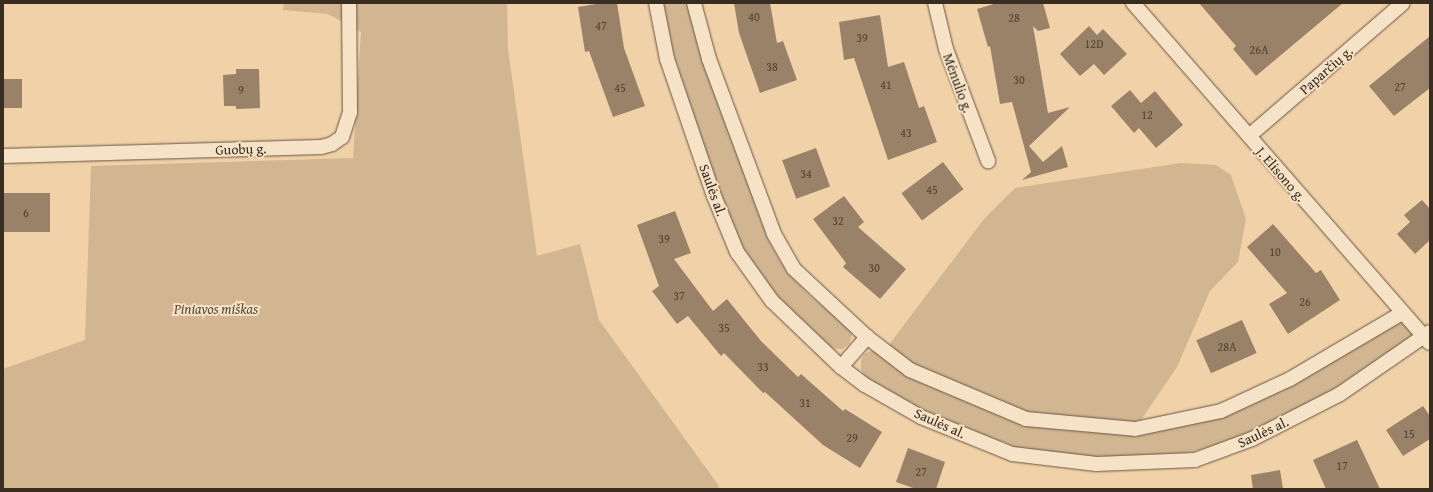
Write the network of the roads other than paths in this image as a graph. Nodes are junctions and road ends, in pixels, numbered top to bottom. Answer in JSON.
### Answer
{"nodes":[{"id":1,"x":349,"y":3,"type":"edge"},
{"id":2,"x":656,"y":3,"type":"edge"},
{"id":3,"x":694,"y":3,"type":"edge"},
{"id":4,"x":935,"y":3,"type":"edge"},
{"id":5,"x":1133,"y":3,"type":"edge"},
{"id":6,"x":1404,"y":3,"type":"edge"},
{"id":7,"x":1249,"y":136,"type":"junction"},
{"id":8,"x":3,"y":156,"type":"edge"},
{"id":9,"x":988,"y":162,"type":"dead end"},
{"id":10,"x":1402,"y":313,"type":"junction"},
{"id":11,"x":867,"y":337,"type":"junction"},
{"id":12,"x":1428,"y":337,"type":"edge"},
{"id":13,"x":841,"y":367,"type":"junction"}],
"edges":[{"from":1,"to":8,"type":"street","name":"Guobų g."},
{"from":2,"to":13,"type":"street","name":"Saulės al."},
{"from":3,"to":11,"type":"street"},
{"from":4,"to":9,"type":"street","name":"Mėnulio g."},
{"from":5,"to":7,"type":"street","name":"J. Elisono g."},
{"from":6,"to":7,"type":"street","name":"Paparčių g."},
{"from":7,"to":10,"type":"street","name":"J. Elisono g."},
{"from":10,"to":11,"type":"street"},
{"from":10,"to":12,"type":"street","name":"J. Elisono g."},
{"from":11,"to":13,"type":"street"},
{"from":12,"to":13,"type":"street","name":"Saulės al."}]}
